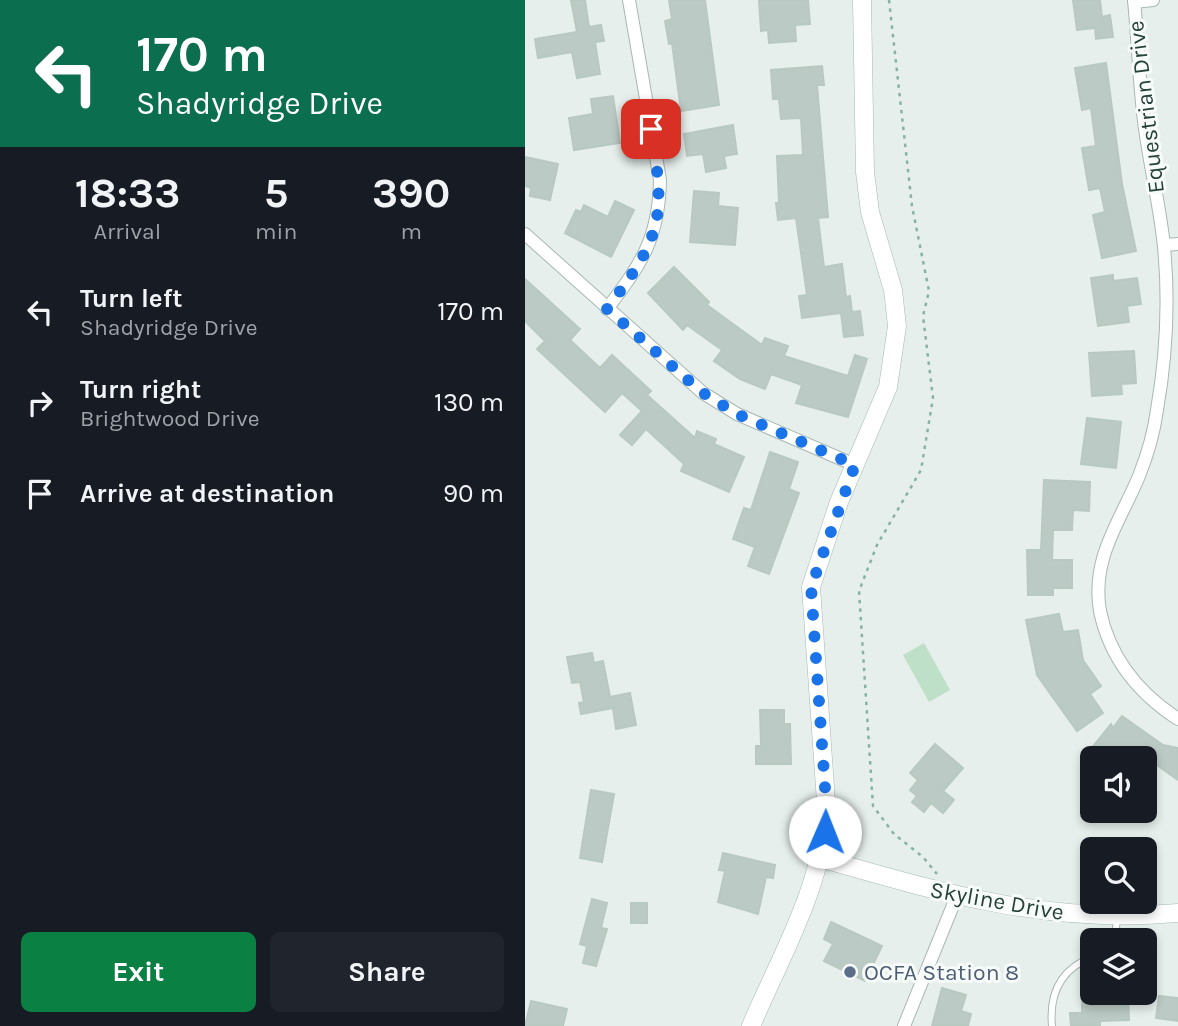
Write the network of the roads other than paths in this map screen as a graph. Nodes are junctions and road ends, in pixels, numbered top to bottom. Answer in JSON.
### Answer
{"nodes":[{"id":1,"x":629,"y":0,"type":"edge"},
{"id":2,"x":862,"y":0,"type":"edge"},
{"id":3,"x":1153,"y":0,"type":"edge"},
{"id":4,"x":1134,"y":1,"type":"edge"},
{"id":5,"x":525,"y":234,"type":"edge"},
{"id":6,"x":1178,"y":244,"type":"edge"},
{"id":7,"x":1164,"y":245,"type":"junction"},
{"id":8,"x":607,"y":309,"type":"junction"},
{"id":9,"x":855,"y":465,"type":"junction"},
{"id":10,"x":1178,"y":719,"type":"edge"},
{"id":11,"x":820,"y":858,"type":"junction"},
{"id":12,"x":956,"y":898,"type":"junction"},
{"id":13,"x":1178,"y":914,"type":"edge"},
{"id":14,"x":1118,"y":915,"type":"junction"},
{"id":15,"x":1116,"y":928,"type":"edge"},
{"id":16,"x":1080,"y":962,"type":"edge"},
{"id":17,"x":751,"y":1026,"type":"edge"},
{"id":18,"x":904,"y":1026,"type":"edge"},
{"id":19,"x":1052,"y":1026,"type":"edge"}],
"edges":[{"from":1,"to":8,"type":"street"},
{"from":2,"to":9,"type":"street"},
{"from":3,"to":4,"type":"street"},
{"from":4,"to":7,"type":"street","name":"Equestrian Drive"},
{"from":5,"to":8,"type":"street"},
{"from":6,"to":7,"type":"street"},
{"from":7,"to":10,"type":"street","name":"Equestrian Drive"},
{"from":8,"to":9,"type":"street"},
{"from":9,"to":11,"type":"street"},
{"from":11,"to":12,"type":"street","name":"Skyline Drive"},
{"from":11,"to":17,"type":"street"},
{"from":12,"to":14,"type":"street","name":"Skyline Drive"},
{"from":12,"to":18,"type":"street"},
{"from":13,"to":14,"type":"street","name":"Skyline Drive"},
{"from":14,"to":15,"type":"lane"},
{"from":16,"to":19,"type":"lane"}]}
